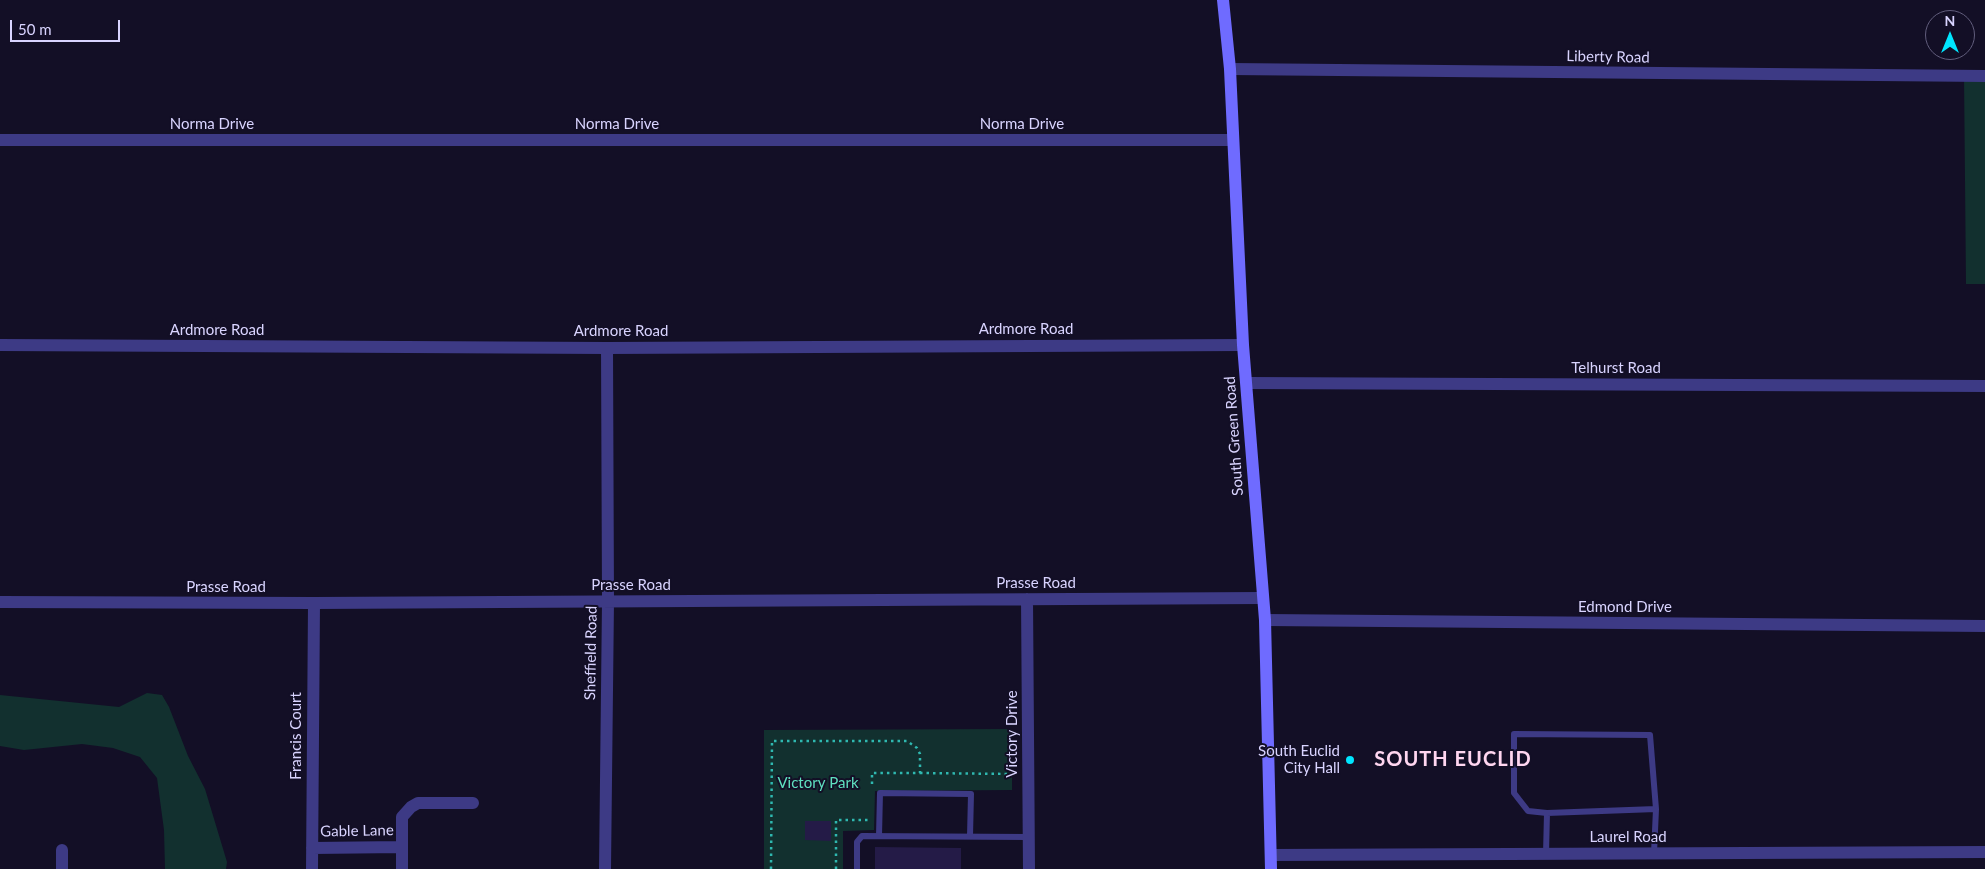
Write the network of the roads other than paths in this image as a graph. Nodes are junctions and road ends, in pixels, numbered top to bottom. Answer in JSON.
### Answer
{"nodes":[{"id":1,"x":1223,"y":0,"type":"edge"},
{"id":2,"x":1230,"y":69,"type":"junction"},
{"id":3,"x":1985,"y":76,"type":"edge"},
{"id":4,"x":0,"y":140,"type":"edge"},
{"id":5,"x":1233,"y":140,"type":"junction"},
{"id":6,"x":0,"y":345,"type":"edge"},
{"id":7,"x":1243,"y":345,"type":"junction"},
{"id":8,"x":606,"y":348,"type":"junction"},
{"id":9,"x":1247,"y":383,"type":"junction"},
{"id":10,"x":1985,"y":386,"type":"edge"},
{"id":11,"x":1262,"y":598,"type":"junction"},
{"id":12,"x":1028,"y":599,"type":"junction"},
{"id":13,"x":608,"y":601,"type":"junction"},
{"id":14,"x":0,"y":602,"type":"edge"},
{"id":15,"x":314,"y":603,"type":"junction"},
{"id":16,"x":1265,"y":620,"type":"junction"},
{"id":17,"x":1985,"y":626,"type":"edge"},
{"id":18,"x":473,"y":803,"type":"dead end"},
{"id":19,"x":1656,"y":809,"type":"junction"},
{"id":20,"x":1547,"y":813,"type":"junction"},
{"id":21,"x":880,"y":836,"type":"junction"},
{"id":22,"x":970,"y":836,"type":"junction"},
{"id":23,"x":1028,"y":836,"type":"junction"},
{"id":24,"x":402,"y":847,"type":"junction"},
{"id":25,"x":312,"y":848,"type":"junction"},
{"id":26,"x":62,"y":850,"type":"dead end"},
{"id":27,"x":1985,"y":852,"type":"edge"},
{"id":28,"x":1546,"y":854,"type":"junction"},
{"id":29,"x":1654,"y":854,"type":"junction"},
{"id":30,"x":1271,"y":855,"type":"junction"},
{"id":31,"x":62,"y":869,"type":"edge"},
{"id":32,"x":312,"y":869,"type":"edge"},
{"id":33,"x":402,"y":869,"type":"edge"},
{"id":34,"x":605,"y":869,"type":"edge"},
{"id":35,"x":857,"y":869,"type":"edge"},
{"id":36,"x":1028,"y":869,"type":"edge"},
{"id":37,"x":1271,"y":869,"type":"edge"}],
"edges":[{"from":1,"to":2,"type":"main road","name":"South Green Road"},
{"from":2,"to":3,"type":"street","name":"Liberty Road"},
{"from":2,"to":5,"type":"main road","name":"South Green Road"},
{"from":4,"to":5,"type":"street","name":"Norma Drive"},
{"from":5,"to":7,"type":"main road","name":"South Green Road"},
{"from":6,"to":8,"type":"street","name":"Ardmore Road"},
{"from":7,"to":8,"type":"street","name":"Ardmore Road"},
{"from":7,"to":9,"type":"main road","name":"South Green Road"},
{"from":8,"to":13,"type":"street","name":"Sheffield Road"},
{"from":9,"to":10,"type":"street","name":"Telhurst Road"},
{"from":9,"to":11,"type":"main road","name":"South Green Road"},
{"from":11,"to":12,"type":"street","name":"Prasse Road"},
{"from":11,"to":16,"type":"main road","name":"South Green Road"},
{"from":12,"to":13,"type":"street","name":"Prasse Road"},
{"from":12,"to":23,"type":"street","name":"Victory Drive"},
{"from":13,"to":15,"type":"street","name":"Prasse Road"},
{"from":13,"to":34,"type":"street","name":"Sheffield Road"},
{"from":14,"to":15,"type":"street","name":"Prasse Road"},
{"from":15,"to":25,"type":"street","name":"Francis Court"},
{"from":16,"to":17,"type":"street","name":"Edmond Drive"},
{"from":16,"to":30,"type":"main road","name":"South Green Road"},
{"from":18,"to":24,"type":"street","name":"Gable Lane"},
{"from":19,"to":20,"type":"lane"},
{"from":19,"to":20,"type":"lane"},
{"from":19,"to":29,"type":"lane"},
{"from":20,"to":28,"type":"lane"},
{"from":21,"to":22,"type":"lane"},
{"from":21,"to":22,"type":"lane"},
{"from":21,"to":35,"type":"lane"},
{"from":22,"to":23,"type":"lane"},
{"from":23,"to":36,"type":"street","name":"Victory Drive"},
{"from":24,"to":25,"type":"street","name":"Gable Lane"},
{"from":24,"to":33,"type":"street","name":"Gable Lane"},
{"from":25,"to":32,"type":"street","name":"Francis Court"},
{"from":26,"to":31,"type":"street"},
{"from":27,"to":29,"type":"street","name":"Laurel Road"},
{"from":28,"to":29,"type":"street","name":"Laurel Road"},
{"from":28,"to":30,"type":"street","name":"Laurel Road"},
{"from":30,"to":37,"type":"main road","name":"South Green Road"}]}
